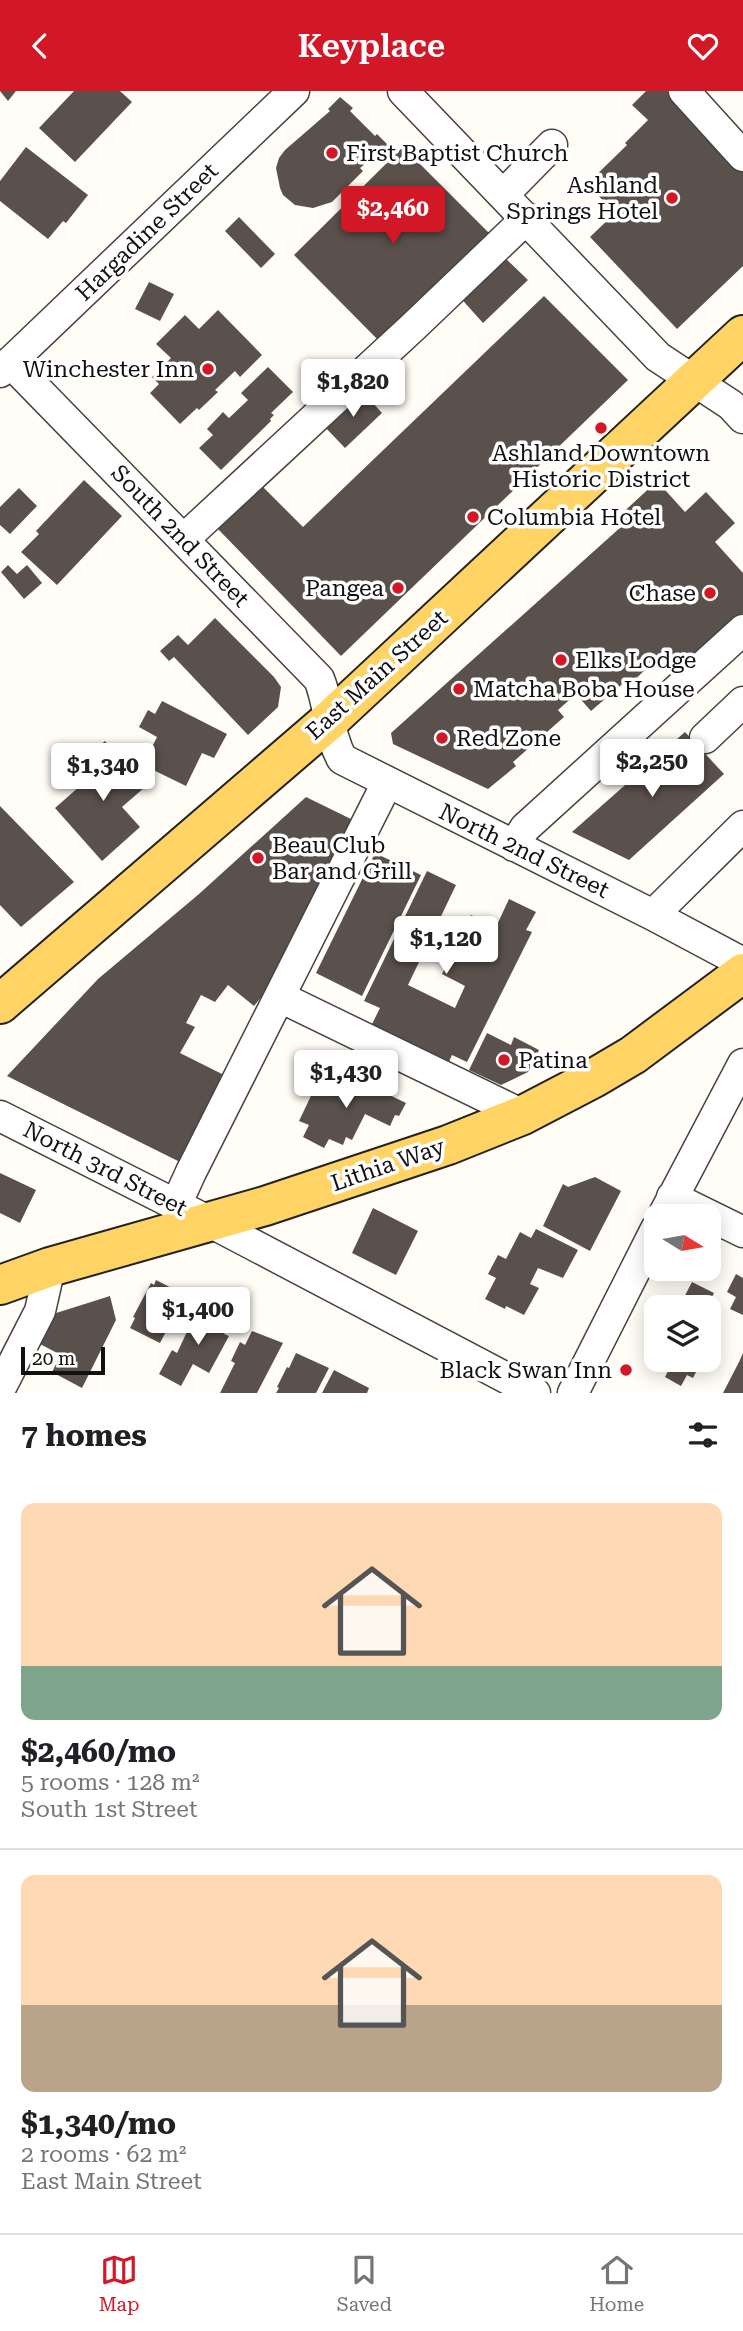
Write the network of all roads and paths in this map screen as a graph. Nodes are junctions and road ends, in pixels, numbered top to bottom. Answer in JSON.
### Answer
{"nodes":[{"id":1,"x":294,"y":91,"type":"edge"},
{"id":2,"x":403,"y":91,"type":"edge"},
{"id":3,"x":684,"y":91,"type":"edge"},
{"id":4,"x":552,"y":145,"type":"dead end"},
{"id":5,"x":743,"y":156,"type":"edge"},
{"id":6,"x":503,"y":195,"type":"junction"},
{"id":7,"x":527,"y":218,"type":"junction"},
{"id":8,"x":743,"y":335,"type":"edge"},
{"id":9,"x":5,"y":367,"type":"edge"},
{"id":10,"x":693,"y":380,"type":"junction"},
{"id":11,"x":743,"y":418,"type":"edge"},
{"id":12,"x":184,"y":539,"type":"junction"},
{"id":13,"x":743,"y":630,"type":"edge"},
{"id":14,"x":743,"y":702,"type":"edge"},
{"id":15,"x":331,"y":719,"type":"junction"},
{"id":16,"x":705,"y":738,"type":"dead end"},
{"id":17,"x":387,"y":783,"type":"junction"},
{"id":18,"x":743,"y":825,"type":"edge"},
{"id":19,"x":514,"y":846,"type":"junction"},
{"id":20,"x":653,"y":915,"type":"junction"},
{"id":21,"x":743,"y":963,"type":"edge"},
{"id":22,"x":743,"y":973,"type":"edge"},
{"id":23,"x":281,"y":997,"type":"junction"},
{"id":24,"x":0,"y":1004,"type":"edge"},
{"id":25,"x":743,"y":1064,"type":"edge"},
{"id":26,"x":523,"y":1115,"type":"junction"},
{"id":27,"x":0,"y":1116,"type":"edge"},
{"id":28,"x":669,"y":1204,"type":"edge"},
{"id":29,"x":193,"y":1214,"type":"junction"},
{"id":30,"x":721,"y":1225,"type":"edge"},
{"id":31,"x":743,"y":1233,"type":"edge"},
{"id":32,"x":644,"y":1253,"type":"edge"},
{"id":33,"x":50,"y":1267,"type":"junction"},
{"id":34,"x":0,"y":1285,"type":"edge"},
{"id":35,"x":9,"y":1388,"type":"edge"},
{"id":36,"x":535,"y":1393,"type":"edge"},
{"id":37,"x":573,"y":1393,"type":"edge"}],
"edges":[{"from":1,"to":9,"type":"street","name":"Hargadine Street"},
{"from":2,"to":6,"type":"street"},
{"from":3,"to":5,"type":"street"},
{"from":4,"to":6,"type":"street"},
{"from":6,"to":7,"type":"street"},
{"from":7,"to":10,"type":"street"},
{"from":7,"to":12,"type":"street"},
{"from":8,"to":10,"type":"main road","name":"East Main Street"},
{"from":9,"to":12,"type":"street","name":"South 2nd Street"},
{"from":10,"to":11,"type":"street"},
{"from":10,"to":15,"type":"main road","name":"East Main Street"},
{"from":12,"to":15,"type":"street","name":"South 2nd Street"},
{"from":13,"to":19,"type":"street"},
{"from":14,"to":16,"type":"street"},
{"from":15,"to":17,"type":"street","name":"North 2nd Street"},
{"from":15,"to":24,"type":"main road","name":"East Main Street"},
{"from":17,"to":19,"type":"street","name":"North 2nd Street"},
{"from":17,"to":23,"type":"street"},
{"from":18,"to":20,"type":"street"},
{"from":19,"to":20,"type":"street","name":"North 2nd Street"},
{"from":20,"to":21,"type":"street","name":"North 2nd Street"},
{"from":22,"to":26,"type":"main road","name":"Lithia Way"},
{"from":23,"to":26,"type":"street"},
{"from":23,"to":29,"type":"street"},
{"from":25,"to":28,"type":"street"},
{"from":26,"to":29,"type":"main road","name":"Lithia Way"},
{"from":27,"to":29,"type":"street","name":"North 3rd Street"},
{"from":29,"to":33,"type":"main road","name":"Lithia Way"},
{"from":29,"to":36,"type":"street","name":"North 3rd Street"},
{"from":30,"to":31,"type":"street"},
{"from":32,"to":37,"type":"street"},
{"from":33,"to":34,"type":"main road","name":"Lithia Way"},
{"from":33,"to":35,"type":"street"}]}
